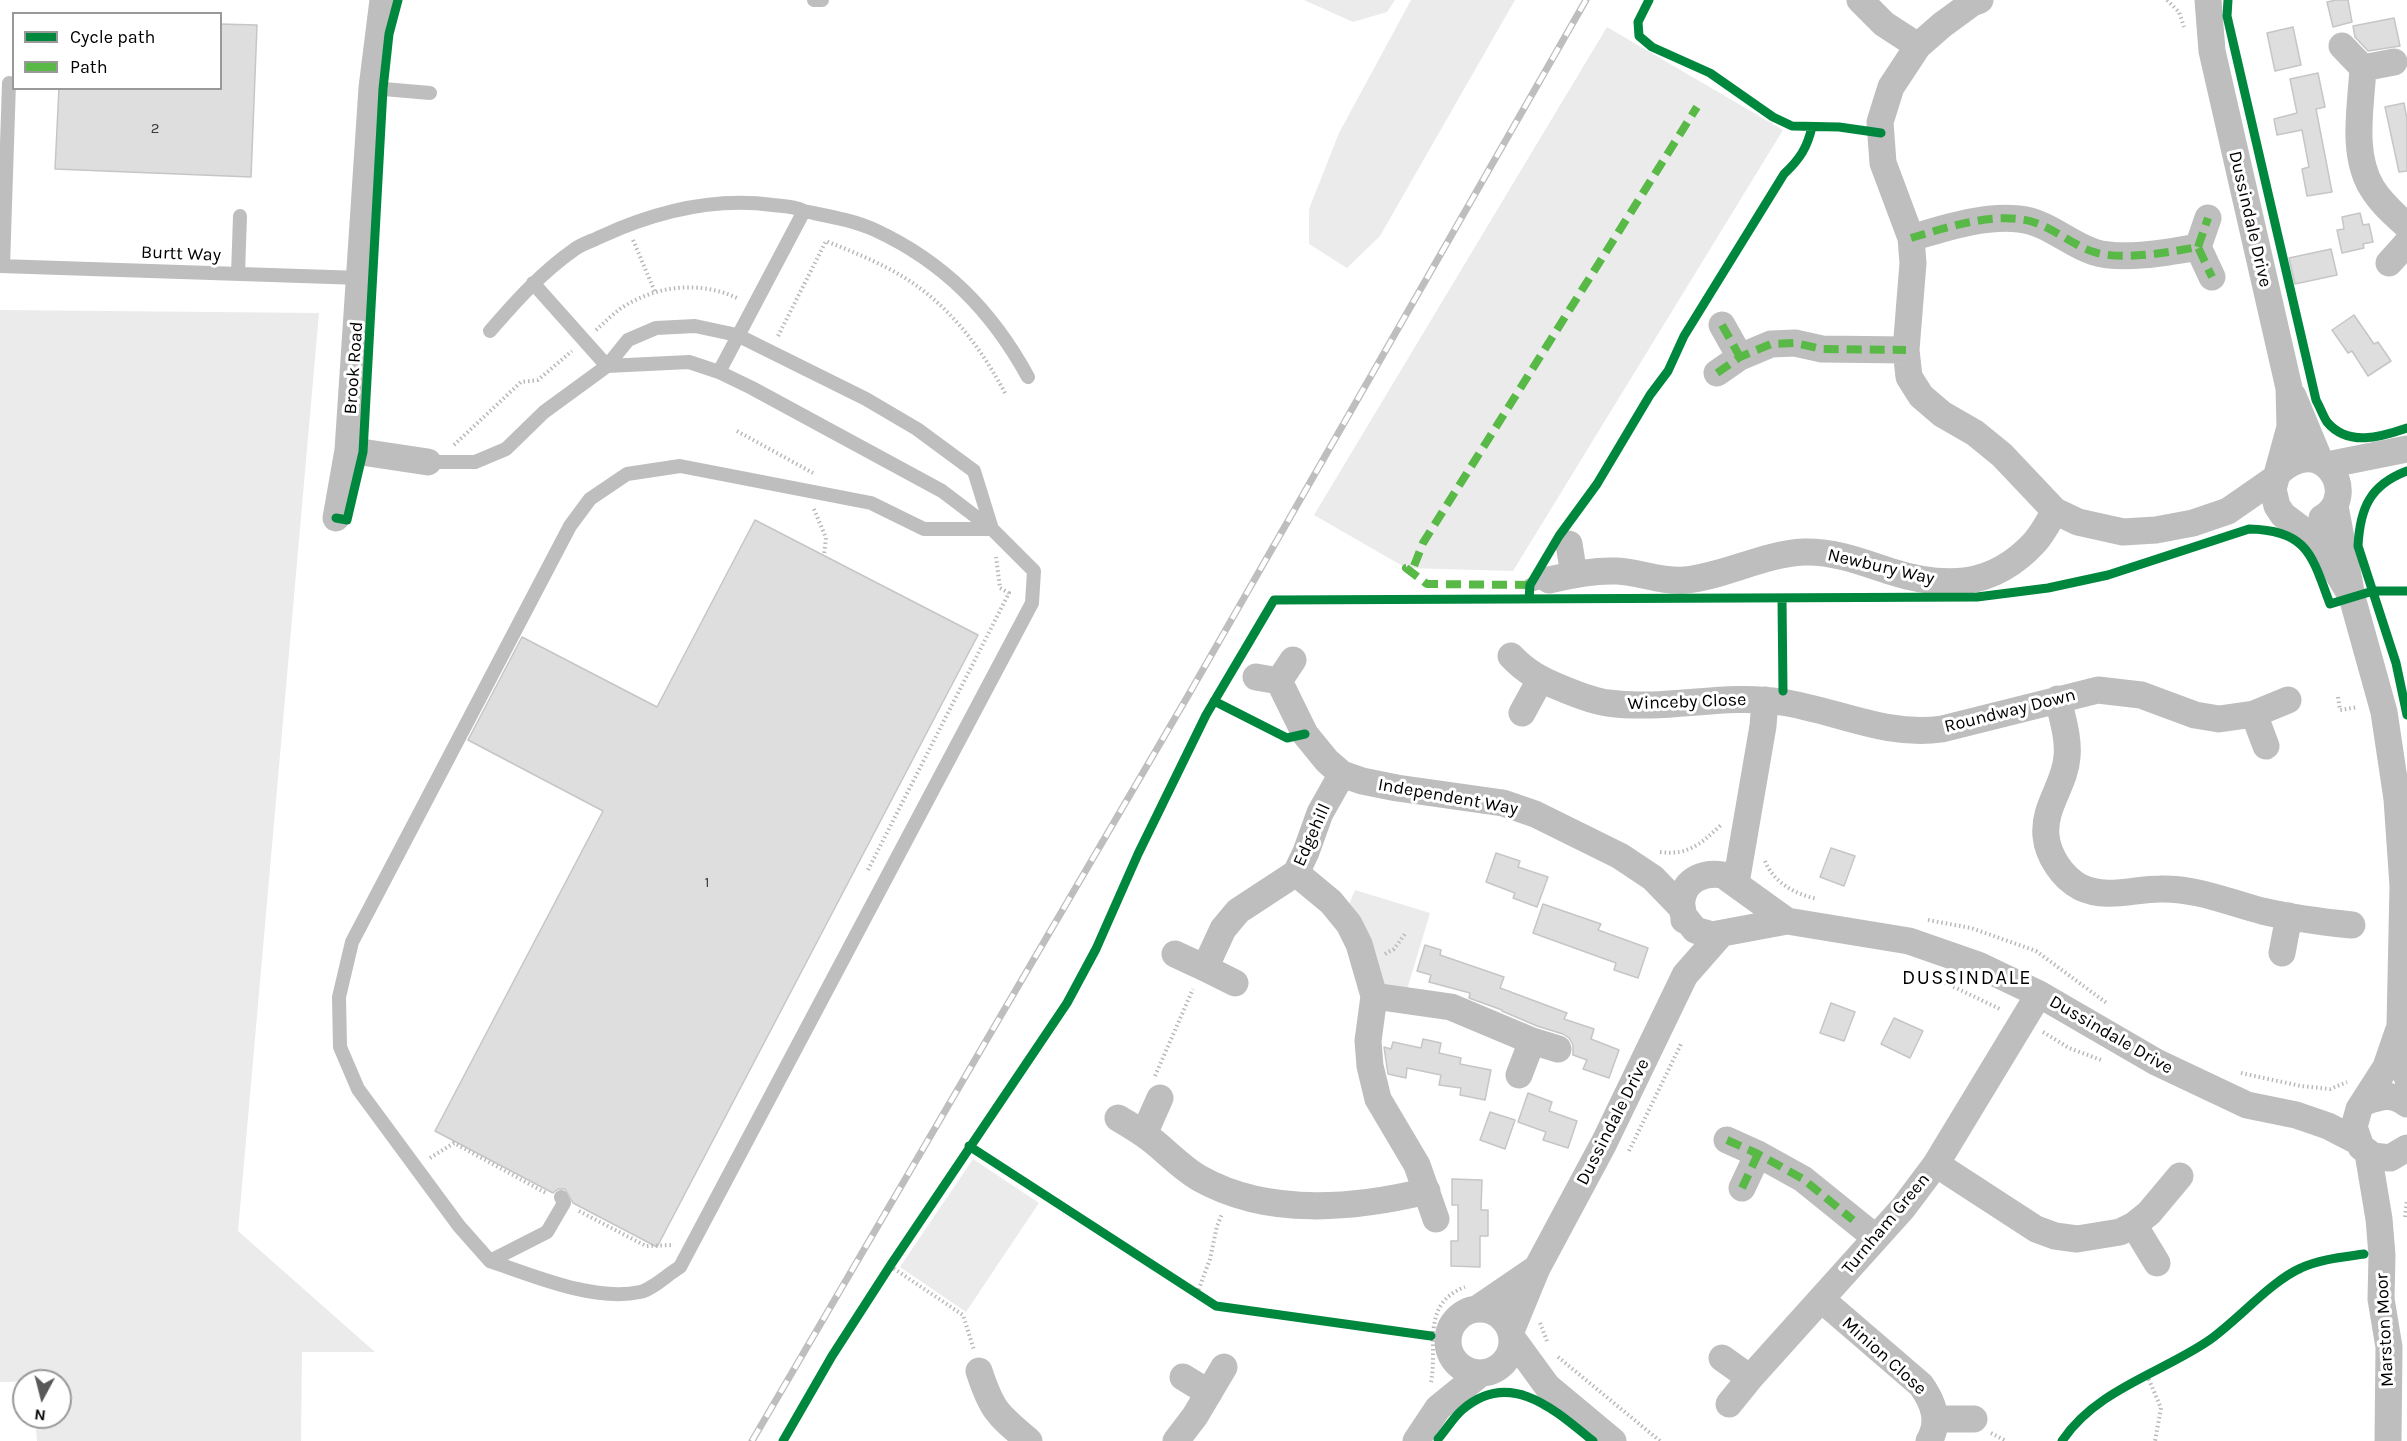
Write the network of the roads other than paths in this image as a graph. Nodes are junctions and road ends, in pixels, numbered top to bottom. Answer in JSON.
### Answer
{"nodes":[{"id":1,"x":383,"y":0,"type":"edge"},
{"id":2,"x":814,"y":0,"type":"edge"},
{"id":3,"x":822,"y":0,"type":"edge"},
{"id":4,"x":1860,"y":0,"type":"edge"},
{"id":5,"x":1980,"y":0,"type":"edge"},
{"id":6,"x":2191,"y":0,"type":"edge"},
{"id":7,"x":2208,"y":0,"type":"edge"},
{"id":8,"x":1918,"y":46,"type":"junction"},
{"id":9,"x":2342,"y":46,"type":"dead end"},
{"id":10,"x":2212,"y":51,"type":"junction"},
{"id":11,"x":2394,"y":62,"type":"dead end"},
{"id":12,"x":2363,"y":68,"type":"junction"},
{"id":13,"x":9,"y":83,"type":"dead end"},
{"id":14,"x":372,"y":88,"type":"junction"},
{"id":15,"x":430,"y":93,"type":"dead end"},
{"id":16,"x":804,"y":211,"type":"junction"},
{"id":17,"x":240,"y":216,"type":"dead end"},
{"id":18,"x":2208,"y":218,"type":"dead end"},
{"id":19,"x":2407,"y":226,"type":"edge"},
{"id":20,"x":1911,"y":238,"type":"junction"},
{"id":21,"x":2407,"y":243,"type":"edge"},
{"id":22,"x":2199,"y":248,"type":"junction"},
{"id":23,"x":2389,"y":263,"type":"dead end"},
{"id":24,"x":2,"y":266,"type":"edge"},
{"id":25,"x":238,"y":274,"type":"junction"},
{"id":26,"x":2212,"y":277,"type":"dead end"},
{"id":27,"x":361,"y":278,"type":"junction"},
{"id":28,"x":533,"y":283,"type":"junction"},
{"id":29,"x":1722,"y":325,"type":"dead end"},
{"id":30,"x":490,"y":331,"type":"dead end"},
{"id":31,"x":737,"y":335,"type":"junction"},
{"id":32,"x":1906,"y":350,"type":"junction"},
{"id":33,"x":1740,"y":357,"type":"junction"},
{"id":34,"x":607,"y":366,"type":"junction"},
{"id":35,"x":719,"y":372,"type":"junction"},
{"id":36,"x":1717,"y":373,"type":"dead end"},
{"id":37,"x":1028,"y":377,"type":"dead end"},
{"id":38,"x":2289,"y":388,"type":"junction"},
{"id":39,"x":348,"y":450,"type":"junction"},
{"id":40,"x":2402,"y":458,"type":"edge"},
{"id":41,"x":428,"y":462,"type":"joint"},
{"id":42,"x":2324,"y":463,"type":"junction"},
{"id":43,"x":2276,"y":476,"type":"junction"},
{"id":44,"x":2336,"y":503,"type":"junction"},
{"id":45,"x":2228,"y":511,"type":"junction"},
{"id":46,"x":2055,"y":512,"type":"junction"},
{"id":47,"x":2286,"y":517,"type":"junction"},
{"id":48,"x":336,"y":518,"type":"dead end"},
{"id":49,"x":992,"y":529,"type":"junction"},
{"id":50,"x":1569,"y":544,"type":"dead end"},
{"id":51,"x":2352,"y":597,"type":"junction"},
{"id":52,"x":1511,"y":656,"type":"dead end"},
{"id":53,"x":1276,"y":673,"type":"dead end"},
{"id":54,"x":1540,"y":680,"type":"junction"},
{"id":55,"x":1774,"y":695,"type":"junction"},
{"id":56,"x":2058,"y":699,"type":"junction"},
{"id":57,"x":2288,"y":700,"type":"dead end"},
{"id":58,"x":1522,"y":712,"type":"dead end"},
{"id":59,"x":2254,"y":714,"type":"junction"},
{"id":60,"x":2266,"y":746,"type":"dead end"},
{"id":61,"x":1342,"y":774,"type":"junction"},
{"id":62,"x":1747,"y":815,"type":"junction"},
{"id":63,"x":1296,"y":873,"type":"junction"},
{"id":64,"x":1699,"y":877,"type":"junction"},
{"id":65,"x":1653,"y":878,"type":"junction"},
{"id":66,"x":1737,"y":886,"type":"junction"},
{"id":67,"x":1683,"y":912,"type":"junction"},
{"id":68,"x":2289,"y":916,"type":"junction"},
{"id":69,"x":1787,"y":921,"type":"junction"},
{"id":70,"x":2352,"y":925,"type":"dead end"},
{"id":71,"x":1725,"y":932,"type":"junction"},
{"id":72,"x":2282,"y":953,"type":"dead end"},
{"id":73,"x":1175,"y":954,"type":"dead end"},
{"id":74,"x":1205,"y":968,"type":"junction"},
{"id":75,"x":1685,"y":975,"type":"junction"},
{"id":76,"x":1234,"y":983,"type":"dead end"},
{"id":77,"x":2039,"y":994,"type":"junction"},
{"id":78,"x":1374,"y":996,"type":"junction"},
{"id":79,"x":2400,"y":1025,"type":"junction"},
{"id":80,"x":1532,"y":1041,"type":"junction"},
{"id":81,"x":1558,"y":1049,"type":"dead end"},
{"id":82,"x":1519,"y":1075,"type":"dead end"},
{"id":83,"x":2407,"y":1077,"type":"edge"},
{"id":84,"x":1160,"y":1098,"type":"road end"},
{"id":85,"x":2407,"y":1104,"type":"edge"},
{"id":86,"x":2362,"y":1106,"type":"junction"},
{"id":87,"x":2296,"y":1115,"type":"junction"},
{"id":88,"x":1118,"y":1118,"type":"dead end"},
{"id":89,"x":1144,"y":1134,"type":"junction"},
{"id":90,"x":1727,"y":1140,"type":"dead end"},
{"id":91,"x":2363,"y":1147,"type":"junction"},
{"id":92,"x":2404,"y":1152,"type":"edge"},
{"id":93,"x":1758,"y":1154,"type":"junction"},
{"id":94,"x":1936,"y":1164,"type":"junction"},
{"id":95,"x":2180,"y":1176,"type":"dead end"},
{"id":96,"x":1742,"y":1188,"type":"dead end"},
{"id":97,"x":1427,"y":1191,"type":"junction"},
{"id":98,"x":563,"y":1200,"type":"road end"},
{"id":99,"x":1436,"y":1219,"type":"dead end"},
{"id":100,"x":2379,"y":1219,"type":"junction"},
{"id":101,"x":2134,"y":1225,"type":"junction"},
{"id":102,"x":1876,"y":1238,"type":"junction"},
{"id":103,"x":490,"y":1261,"type":"junction"},
{"id":104,"x":2157,"y":1263,"type":"dead end"},
{"id":105,"x":1537,"y":1268,"type":"junction"},
{"id":106,"x":1475,"y":1296,"type":"junction"},
{"id":107,"x":1821,"y":1299,"type":"junction"},
{"id":108,"x":1512,"y":1335,"type":"junction"},
{"id":109,"x":1450,"y":1353,"type":"junction"},
{"id":110,"x":1722,"y":1358,"type":"dead end"},
{"id":111,"x":1224,"y":1367,"type":"dead end"},
{"id":112,"x":979,"y":1371,"type":"road end"},
{"id":113,"x":1485,"y":1373,"type":"junction"},
{"id":114,"x":1183,"y":1377,"type":"dead end"},
{"id":115,"x":1750,"y":1378,"type":"junction"},
{"id":116,"x":1547,"y":1386,"type":"junction"},
{"id":117,"x":1209,"y":1393,"type":"junction"},
{"id":118,"x":1434,"y":1396,"type":"junction"},
{"id":119,"x":1729,"y":1404,"type":"dead end"},
{"id":120,"x":1974,"y":1419,"type":"dead end"},
{"id":121,"x":2394,"y":1429,"type":"edge"},
{"id":122,"x":1932,"y":1430,"type":"edge"},
{"id":123,"x":1029,"y":1441,"type":"edge"},
{"id":124,"x":1176,"y":1441,"type":"edge"},
{"id":125,"x":1416,"y":1441,"type":"edge"},
{"id":126,"x":1613,"y":1441,"type":"edge"}],
"edges":[{"from":1,"to":14,"type":"street","name":"Brook Road"},
{"from":2,"to":3,"type":"lane"},
{"from":4,"to":8,"type":"street"},
{"from":5,"to":8,"type":"street"},
{"from":6,"to":10,"type":"street","name":"Dussindale Drive"},
{"from":7,"to":10,"type":"street","name":"Dussindale Drive"},
{"from":8,"to":20,"type":"street"},
{"from":9,"to":12,"type":"street"},
{"from":10,"to":38,"type":"street","name":"Dussindale Drive"},
{"from":11,"to":12,"type":"street"},
{"from":12,"to":19,"type":"street"},
{"from":13,"to":24,"type":"lane"},
{"from":14,"to":15,"type":"lane"},
{"from":14,"to":27,"type":"street","name":"Brook Road"},
{"from":16,"to":28,"type":"lane"},
{"from":16,"to":31,"type":"lane"},
{"from":16,"to":37,"type":"lane"},
{"from":17,"to":25,"type":"lane"},
{"from":18,"to":22,"type":"street"},
{"from":20,"to":22,"type":"street"},
{"from":20,"to":32,"type":"street"},
{"from":21,"to":23,"type":"street"},
{"from":22,"to":26,"type":"street"},
{"from":24,"to":25,"type":"lane","name":"Burtt Way"},
{"from":25,"to":27,"type":"lane","name":"Burtt Way"},
{"from":27,"to":39,"type":"street","name":"Brook Road"},
{"from":28,"to":30,"type":"lane"},
{"from":28,"to":34,"type":"lane"},
{"from":29,"to":33,"type":"street"},
{"from":31,"to":34,"type":"lane"},
{"from":31,"to":35,"type":"lane"},
{"from":31,"to":49,"type":"lane"},
{"from":32,"to":33,"type":"street"},
{"from":32,"to":46,"type":"street"},
{"from":33,"to":36,"type":"street"},
{"from":34,"to":35,"type":"lane"},
{"from":34,"to":41,"type":"lane"},
{"from":35,"to":49,"type":"lane"},
{"from":38,"to":42,"type":"street","name":"Dussindale Drive"},
{"from":38,"to":43,"type":"street","name":"Dussindale Drive"},
{"from":39,"to":41,"type":"street"},
{"from":39,"to":48,"type":"street","name":"Brook Road"},
{"from":40,"to":42,"type":"street"},
{"from":40,"to":44,"type":"street"},
{"from":42,"to":43,"type":"street"},
{"from":42,"to":44,"type":"street","name":"Dussindale Drive"},
{"from":43,"to":45,"type":"street"},
{"from":43,"to":47,"type":"street","name":"Dussindale Drive"},
{"from":44,"to":47,"type":"street"},
{"from":44,"to":51,"type":"street","name":"Dussindale Drive"},
{"from":45,"to":46,"type":"street"},
{"from":45,"to":47,"type":"street"},
{"from":46,"to":50,"type":"street","name":"Newbury Way"},
{"from":47,"to":51,"type":"street","name":"Dussindale Drive"},
{"from":49,"to":103,"type":"lane"},
{"from":49,"to":103,"type":"lane"},
{"from":51,"to":79,"type":"street","name":"Dussindale Drive"},
{"from":52,"to":54,"type":"street","name":"Winceby Close"},
{"from":53,"to":61,"type":"street","name":"Independent Way"},
{"from":54,"to":55,"type":"street","name":"Winceby Close"},
{"from":54,"to":58,"type":"street"},
{"from":55,"to":56,"type":"street","name":"Roundway Down"},
{"from":55,"to":62,"type":"street"},
{"from":56,"to":59,"type":"street","name":"Roundway Down"},
{"from":56,"to":68,"type":"street"},
{"from":57,"to":59,"type":"street","name":"Roundway Down"},
{"from":59,"to":60,"type":"street"},
{"from":61,"to":63,"type":"street","name":"Edgehill"},
{"from":61,"to":65,"type":"street","name":"Independent Way"},
{"from":62,"to":64,"type":"street"},
{"from":62,"to":66,"type":"street"},
{"from":63,"to":74,"type":"street","name":"Edgehill"},
{"from":63,"to":78,"type":"street"},
{"from":64,"to":65,"type":"street"},
{"from":64,"to":66,"type":"street","name":"Dussindale Drive"},
{"from":64,"to":67,"type":"street","name":"Dussindale Drive"},
{"from":65,"to":67,"type":"street","name":"Independent Way"},
{"from":66,"to":69,"type":"street","name":"Dussindale Drive"},
{"from":66,"to":71,"type":"street","name":"Dussindale Drive"},
{"from":67,"to":71,"type":"street","name":"Dussindale Drive"},
{"from":67,"to":75,"type":"street","name":"Dussindale Drive"},
{"from":68,"to":70,"type":"street"},
{"from":68,"to":72,"type":"street"},
{"from":69,"to":71,"type":"street","name":"Dussindale Drive"},
{"from":69,"to":77,"type":"street","name":"Dussindale Drive"},
{"from":71,"to":75,"type":"street","name":"Dussindale Drive"},
{"from":73,"to":74,"type":"street"},
{"from":74,"to":76,"type":"street"},
{"from":75,"to":105,"type":"street","name":"Dussindale Drive"},
{"from":77,"to":87,"type":"street","name":"Dussindale Drive"},
{"from":77,"to":94,"type":"street","name":"Turnham Green"},
{"from":78,"to":80,"type":"street"},
{"from":78,"to":97,"type":"street"},
{"from":79,"to":83,"type":"street","name":"Dussindale Drive"},
{"from":79,"to":86,"type":"street","name":"Dussindale Drive"},
{"from":80,"to":81,"type":"street"},
{"from":80,"to":82,"type":"street"},
{"from":84,"to":89,"type":"street"},
{"from":85,"to":86,"type":"street","name":"Dussindale Drive"},
{"from":86,"to":87,"type":"street","name":"Dussindale Drive"},
{"from":86,"to":91,"type":"street","name":"Dussindale Drive"},
{"from":87,"to":91,"type":"street","name":"Dussindale Drive"},
{"from":88,"to":89,"type":"street"},
{"from":89,"to":97,"type":"street"},
{"from":90,"to":93,"type":"street"},
{"from":91,"to":92,"type":"street","name":"Dussindale Drive"},
{"from":91,"to":100,"type":"street","name":"Marston Moor"},
{"from":92,"to":100,"type":"street","name":"Marston Moor"},
{"from":93,"to":96,"type":"street"},
{"from":93,"to":102,"type":"street"},
{"from":94,"to":101,"type":"street"},
{"from":94,"to":102,"type":"street","name":"Turnham Green"},
{"from":95,"to":101,"type":"street"},
{"from":97,"to":99,"type":"street"},
{"from":98,"to":103,"type":"lane"},
{"from":100,"to":121,"type":"street","name":"Marston Moor"},
{"from":101,"to":104,"type":"street"},
{"from":102,"to":107,"type":"street","name":"Turnham Green"},
{"from":105,"to":106,"type":"street","name":"Dussindale Drive"},
{"from":105,"to":108,"type":"street","name":"Dussindale Drive"},
{"from":106,"to":108,"type":"street"},
{"from":106,"to":109,"type":"street","name":"Dussindale Drive"},
{"from":107,"to":115,"type":"street","name":"Turnham Green"},
{"from":107,"to":122,"type":"street","name":"Minion Close"},
{"from":108,"to":113,"type":"street","name":"Dussindale Drive"},
{"from":108,"to":116,"type":"street"},
{"from":109,"to":113,"type":"street"},
{"from":109,"to":118,"type":"street"},
{"from":110,"to":115,"type":"street"},
{"from":111,"to":117,"type":"street"},
{"from":112,"to":123,"type":"street"},
{"from":113,"to":116,"type":"street"},
{"from":113,"to":118,"type":"street","name":"Dussindale Drive"},
{"from":114,"to":117,"type":"street"},
{"from":115,"to":119,"type":"street","name":"Turnham Green"},
{"from":116,"to":126,"type":"street"},
{"from":117,"to":124,"type":"street"},
{"from":118,"to":125,"type":"street"},
{"from":120,"to":122,"type":"street","name":"Minion Close"}]}
